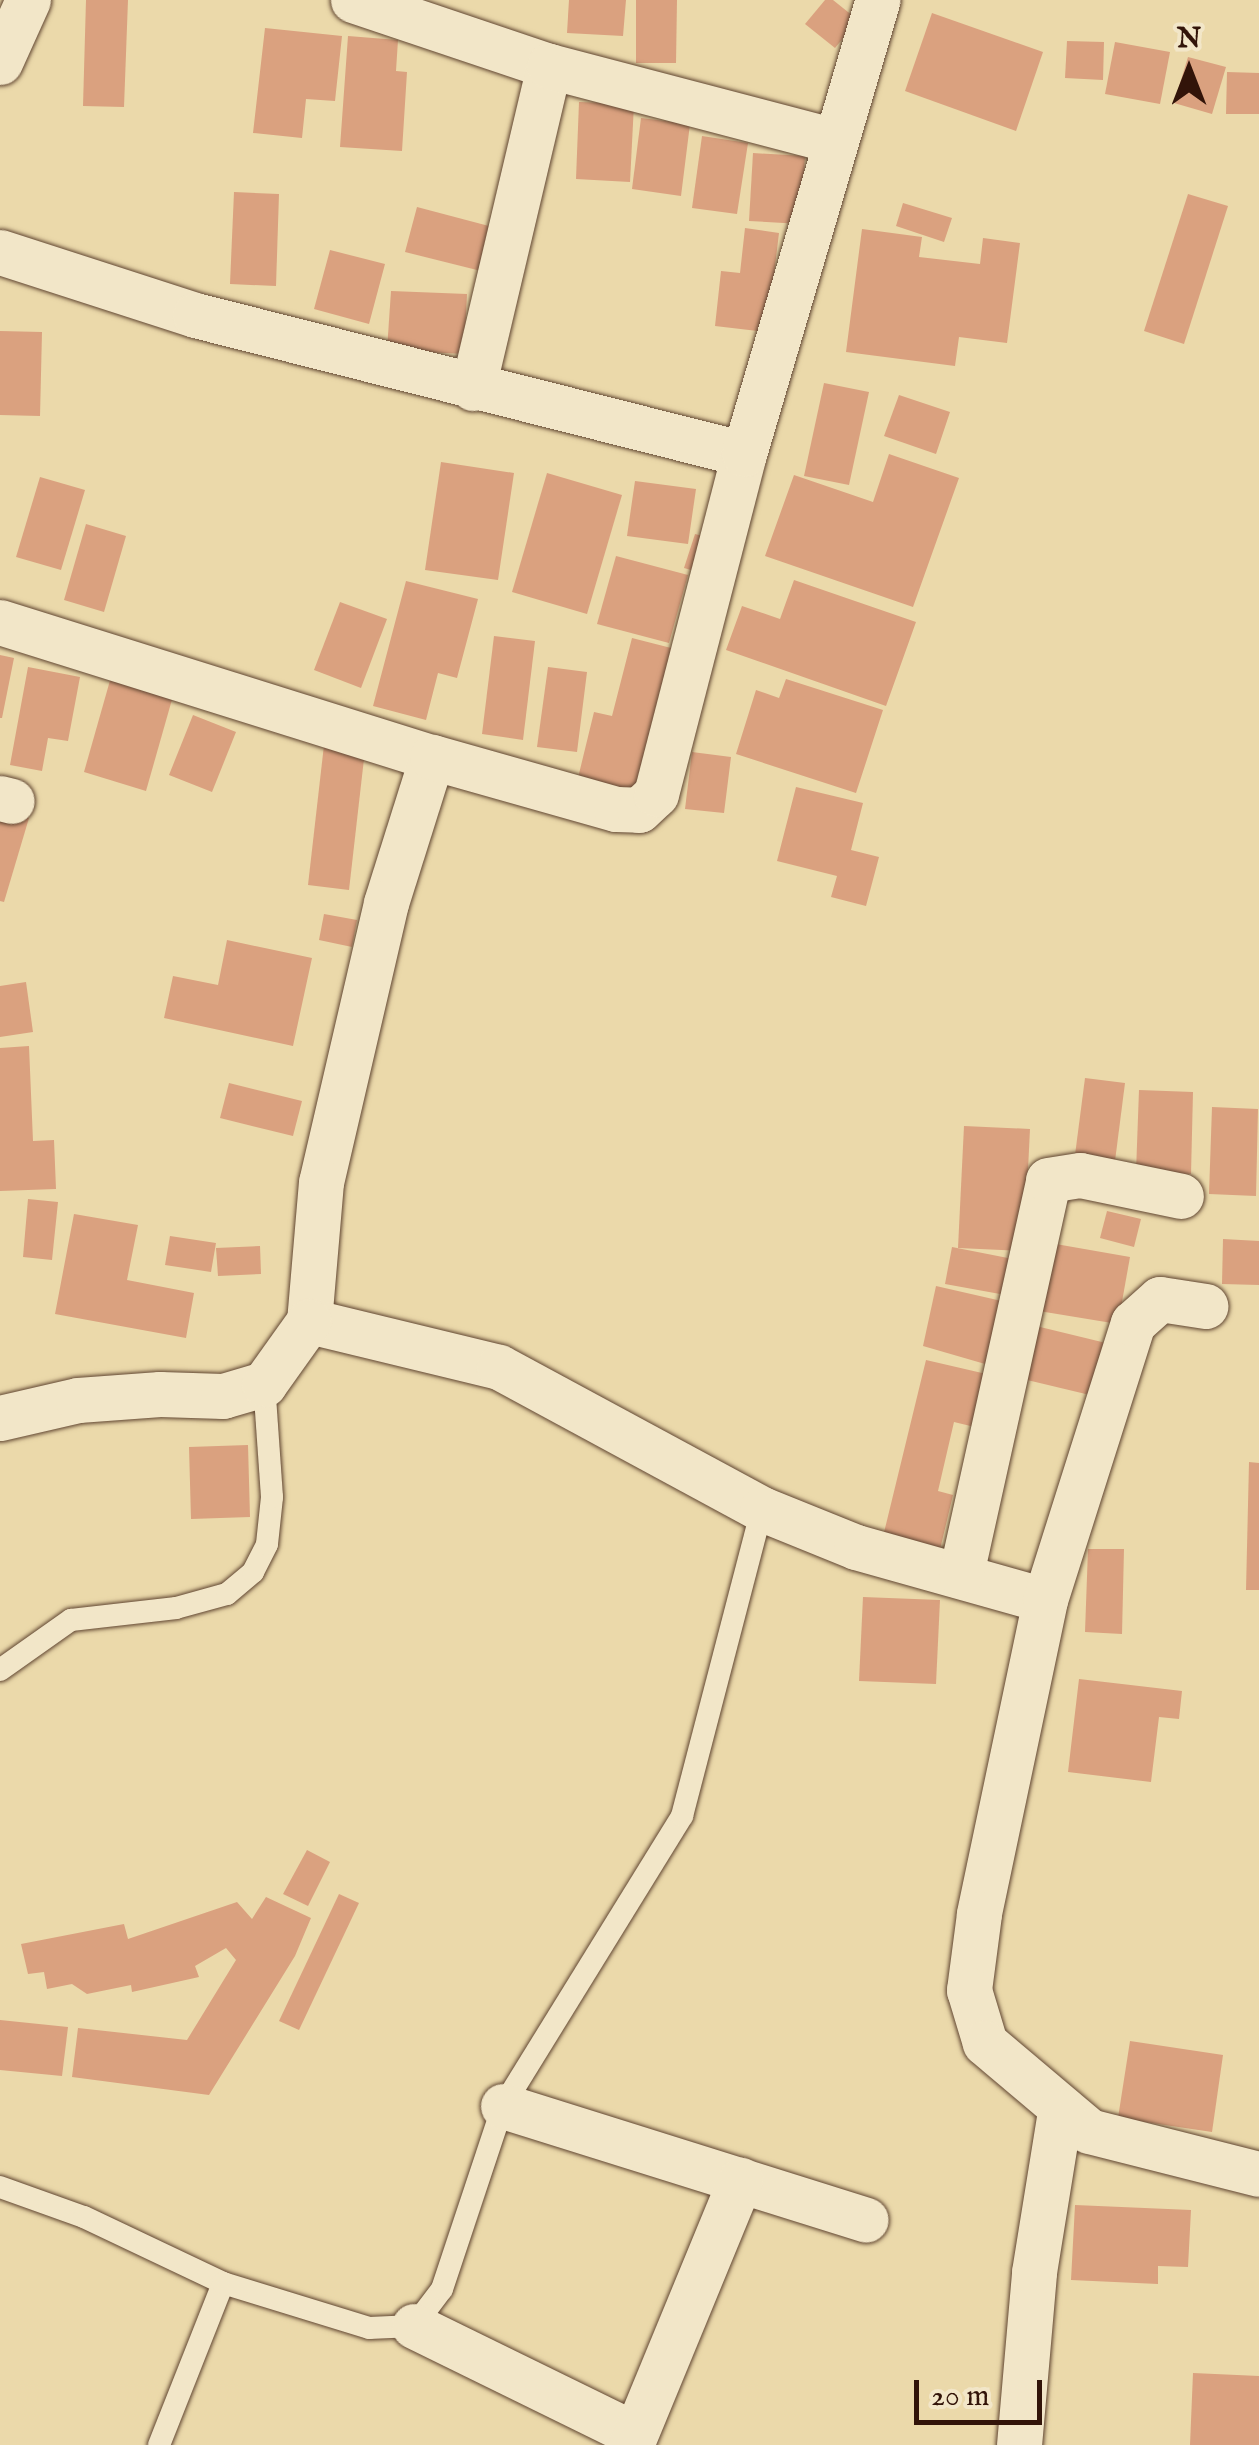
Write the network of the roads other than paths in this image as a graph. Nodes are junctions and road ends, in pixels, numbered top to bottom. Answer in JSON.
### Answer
{"nodes":[{"id":1,"x":28,"y":0,"type":"edge"},
{"id":2,"x":352,"y":0,"type":"edge"},
{"id":3,"x":878,"y":0,"type":"edge"},
{"id":4,"x":0,"y":62,"type":"edge"},
{"id":5,"x":549,"y":66,"type":"junction"},
{"id":6,"x":835,"y":141,"type":"junction"},
{"id":7,"x":0,"y":252,"type":"edge"},
{"id":8,"x":473,"y":388,"type":"junction"},
{"id":9,"x":744,"y":454,"type":"junction"},
{"id":10,"x":0,"y":622,"type":"edge"},
{"id":11,"x":432,"y":757,"type":"junction"},
{"id":12,"x":1181,"y":1196,"type":"dead end"},
{"id":13,"x":1204,"y":1306,"type":"dead end"},
{"id":14,"x":309,"y":1321,"type":"junction"},
{"id":15,"x":264,"y":1384,"type":"junction"},
{"id":16,"x":0,"y":1418,"type":"edge"},
{"id":17,"x":762,"y":1509,"type":"junction"},
{"id":18,"x":962,"y":1574,"type":"junction"},
{"id":19,"x":1045,"y":1600,"type":"junction"},
{"id":20,"x":0,"y":1670,"type":"edge"},
{"id":21,"x":503,"y":2106,"type":"junction"},
{"id":22,"x":1060,"y":2111,"type":"junction"},
{"id":23,"x":1259,"y":2174,"type":"edge"},
{"id":24,"x":740,"y":2180,"type":"junction"},
{"id":25,"x":0,"y":2188,"type":"edge"},
{"id":26,"x":866,"y":2220,"type":"dead end"},
{"id":27,"x":222,"y":2282,"type":"junction"},
{"id":28,"x":414,"y":2326,"type":"junction"},
{"id":29,"x":632,"y":2440,"type":"edge"},
{"id":30,"x":159,"y":2445,"type":"edge"},
{"id":31,"x":1018,"y":2445,"type":"edge"}],
"edges":[{"from":1,"to":4,"type":"street"},
{"from":2,"to":5,"type":"street"},
{"from":3,"to":6,"type":"street"},
{"from":5,"to":6,"type":"street"},
{"from":5,"to":8,"type":"street"},
{"from":6,"to":9,"type":"street"},
{"from":7,"to":8,"type":"street"},
{"from":8,"to":9,"type":"street"},
{"from":9,"to":11,"type":"street"},
{"from":10,"to":11,"type":"street"},
{"from":11,"to":14,"type":"street"},
{"from":12,"to":18,"type":"street"},
{"from":13,"to":19,"type":"street"},
{"from":14,"to":15,"type":"street"},
{"from":14,"to":17,"type":"street"},
{"from":15,"to":16,"type":"street"},
{"from":15,"to":20,"type":"lane"},
{"from":17,"to":18,"type":"street"},
{"from":17,"to":21,"type":"lane"},
{"from":18,"to":19,"type":"street"},
{"from":19,"to":22,"type":"street"},
{"from":21,"to":24,"type":"street"},
{"from":21,"to":28,"type":"lane"},
{"from":22,"to":23,"type":"street"},
{"from":22,"to":31,"type":"street"},
{"from":24,"to":26,"type":"street"},
{"from":24,"to":29,"type":"street"},
{"from":25,"to":27,"type":"lane"},
{"from":27,"to":28,"type":"lane"},
{"from":27,"to":30,"type":"lane"},
{"from":28,"to":29,"type":"street"}]}
